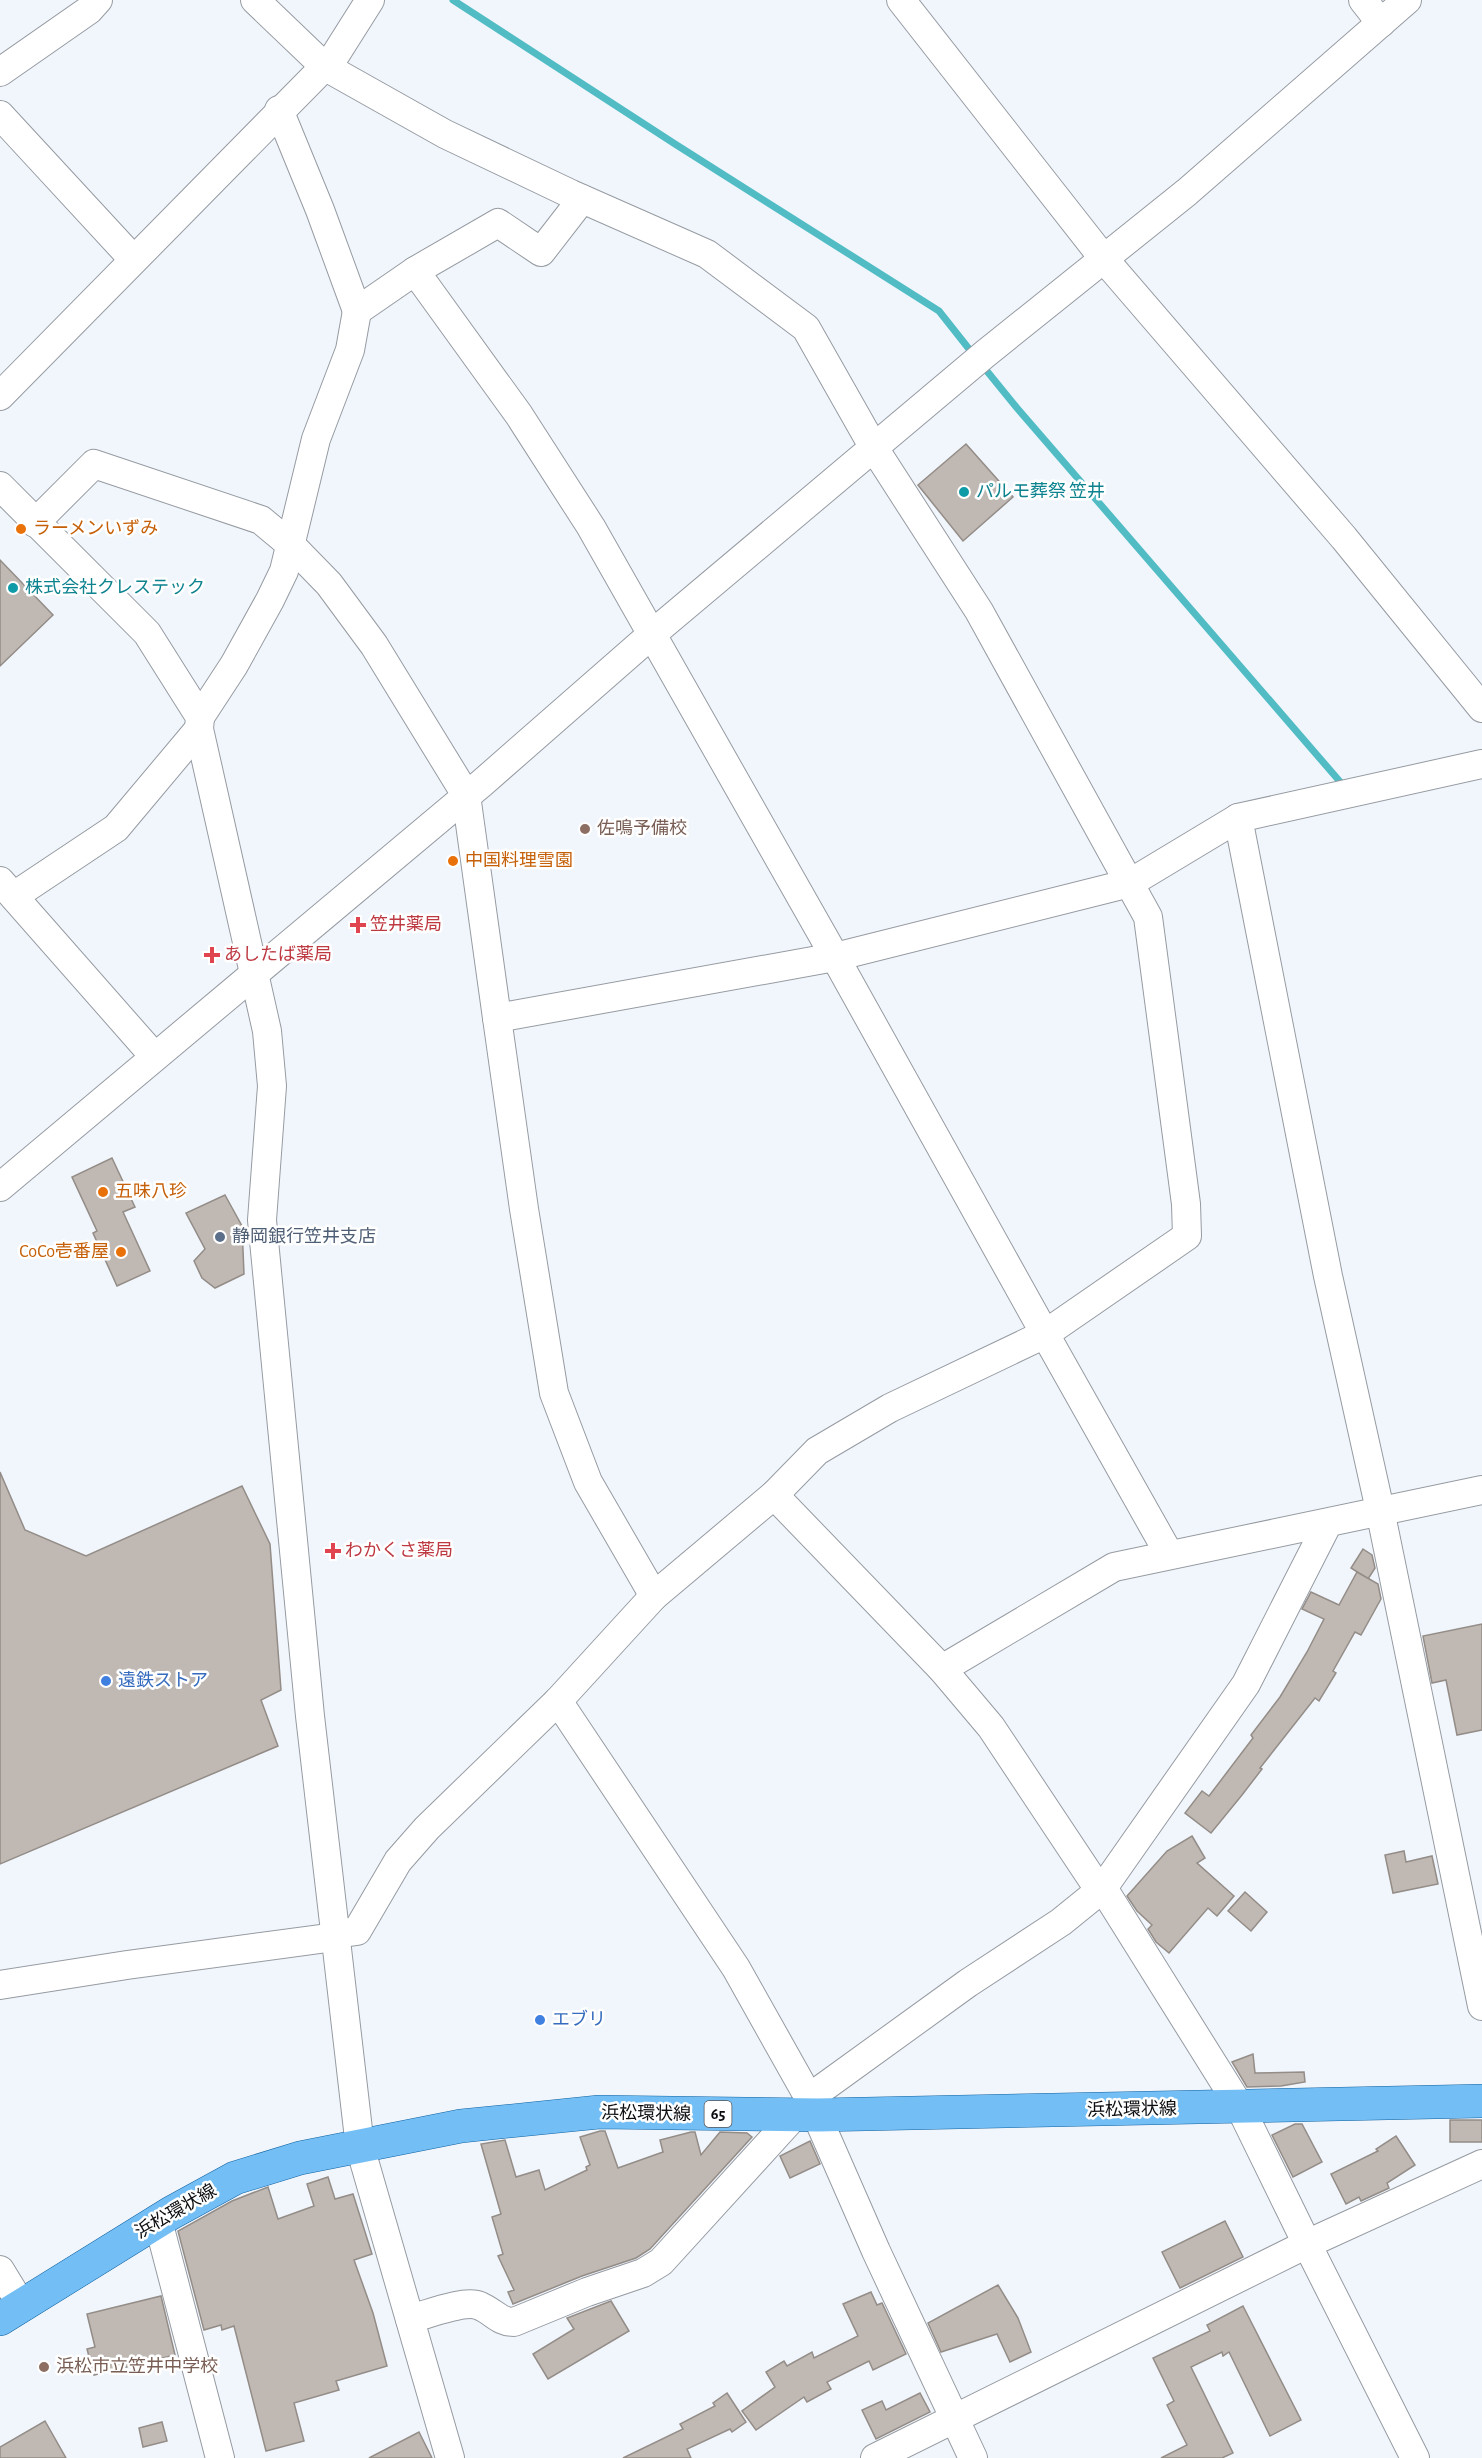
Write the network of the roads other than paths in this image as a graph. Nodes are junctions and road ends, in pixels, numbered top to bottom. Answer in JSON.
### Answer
{"nodes":[{"id":1,"x":98,"y":0,"type":"edge"},
{"id":2,"x":255,"y":0,"type":"edge"},
{"id":3,"x":370,"y":0,"type":"edge"},
{"id":4,"x":901,"y":0,"type":"edge"},
{"id":5,"x":1364,"y":0,"type":"edge"},
{"id":6,"x":1407,"y":0,"type":"edge"},
{"id":7,"x":1381,"y":22,"type":"junction"},
{"id":8,"x":324,"y":66,"type":"junction"},
{"id":9,"x":0,"y":72,"type":"edge"},
{"id":10,"x":279,"y":110,"type":"junction"},
{"id":11,"x":0,"y":115,"type":"edge"},
{"id":12,"x":582,"y":199,"type":"junction"},
{"id":13,"x":133,"y":259,"type":"junction"},
{"id":14,"x":1104,"y":259,"type":"junction"},
{"id":15,"x":415,"y":271,"type":"junction"},
{"id":16,"x":357,"y":311,"type":"junction"},
{"id":17,"x":0,"y":396,"type":"edge"},
{"id":18,"x":874,"y":448,"type":"junction"},
{"id":19,"x":0,"y":486,"type":"edge"},
{"id":20,"x":35,"y":523,"type":"junction"},
{"id":21,"x":291,"y":545,"type":"junction"},
{"id":22,"x":651,"y":635,"type":"junction"},
{"id":23,"x":1482,"y":708,"type":"edge"},
{"id":24,"x":200,"y":723,"type":"junction"},
{"id":25,"x":1482,"y":764,"type":"edge"},
{"id":26,"x":466,"y":795,"type":"junction"},
{"id":27,"x":1238,"y":818,"type":"junction"},
{"id":28,"x":1130,"y":883,"type":"junction"},
{"id":29,"x":7,"y":889,"type":"edge"},
{"id":30,"x":835,"y":957,"type":"junction"},
{"id":31,"x":256,"y":973,"type":"junction"},
{"id":32,"x":497,"y":1018,"type":"junction"},
{"id":33,"x":154,"y":1056,"type":"junction"},
{"id":34,"x":0,"y":1187,"type":"edge"},
{"id":35,"x":1045,"y":1334,"type":"junction"},
{"id":36,"x":1482,"y":1490,"type":"edge"},
{"id":37,"x":774,"y":1495,"type":"junction"},
{"id":38,"x":1380,"y":1510,"type":"junction"},
{"id":39,"x":1328,"y":1523,"type":"junction"},
{"id":40,"x":1169,"y":1554,"type":"junction"},
{"id":41,"x":654,"y":1596,"type":"junction"},
{"id":42,"x":942,"y":1669,"type":"junction"},
{"id":43,"x":558,"y":1701,"type":"junction"},
{"id":44,"x":1103,"y":1888,"type":"junction"},
{"id":45,"x":335,"y":1936,"type":"junction"},
{"id":46,"x":0,"y":1985,"type":"edge"},
{"id":47,"x":1482,"y":2006,"type":"edge"},
{"id":48,"x":1482,"y":2101,"type":"edge"},
{"id":49,"x":1240,"y":2107,"type":"junction"},
{"id":50,"x":807,"y":2110,"type":"junction"},
{"id":51,"x":360,"y":2147,"type":"junction"},
{"id":52,"x":1482,"y":2164,"type":"edge"},
{"id":53,"x":158,"y":2221,"type":"junction"},
{"id":54,"x":1307,"y":2244,"type":"junction"},
{"id":55,"x":0,"y":2270,"type":"edge"},
{"id":56,"x":11,"y":2312,"type":"edge"},
{"id":57,"x":410,"y":2319,"type":"junction"},
{"id":58,"x":954,"y":2420,"type":"junction"},
{"id":59,"x":220,"y":2458,"type":"edge"},
{"id":60,"x":450,"y":2458,"type":"edge"},
{"id":61,"x":875,"y":2458,"type":"edge"},
{"id":62,"x":973,"y":2458,"type":"edge"},
{"id":63,"x":1415,"y":2458,"type":"edge"}],
"edges":[{"from":1,"to":9,"type":"street"},
{"from":2,"to":8,"type":"street"},
{"from":3,"to":8,"type":"street"},
{"from":4,"to":14,"type":"street"},
{"from":5,"to":7,"type":"street"},
{"from":6,"to":7,"type":"street"},
{"from":7,"to":14,"type":"street"},
{"from":8,"to":10,"type":"street"},
{"from":8,"to":12,"type":"street"},
{"from":10,"to":13,"type":"street"},
{"from":10,"to":16,"type":"street"},
{"from":11,"to":13,"type":"street"},
{"from":12,"to":15,"type":"street"},
{"from":12,"to":18,"type":"street"},
{"from":13,"to":17,"type":"street"},
{"from":14,"to":18,"type":"street"},
{"from":14,"to":23,"type":"street"},
{"from":15,"to":16,"type":"street"},
{"from":15,"to":22,"type":"street"},
{"from":16,"to":21,"type":"street"},
{"from":18,"to":22,"type":"street"},
{"from":18,"to":28,"type":"street"},
{"from":19,"to":20,"type":"street"},
{"from":20,"to":21,"type":"street"},
{"from":20,"to":24,"type":"street"},
{"from":21,"to":24,"type":"street"},
{"from":21,"to":26,"type":"street"},
{"from":22,"to":26,"type":"street"},
{"from":22,"to":30,"type":"street"},
{"from":24,"to":29,"type":"street"},
{"from":24,"to":31,"type":"street"},
{"from":25,"to":27,"type":"street"},
{"from":26,"to":31,"type":"street"},
{"from":26,"to":32,"type":"street"},
{"from":27,"to":28,"type":"street"},
{"from":27,"to":38,"type":"street"},
{"from":28,"to":30,"type":"street"},
{"from":28,"to":35,"type":"street"},
{"from":29,"to":33,"type":"street"},
{"from":30,"to":32,"type":"street"},
{"from":30,"to":35,"type":"street"},
{"from":31,"to":33,"type":"street"},
{"from":31,"to":45,"type":"street"},
{"from":32,"to":41,"type":"street"},
{"from":33,"to":34,"type":"street"},
{"from":35,"to":37,"type":"street"},
{"from":35,"to":40,"type":"street"},
{"from":36,"to":38,"type":"street"},
{"from":37,"to":41,"type":"street"},
{"from":37,"to":42,"type":"street"},
{"from":38,"to":39,"type":"street"},
{"from":38,"to":47,"type":"street"},
{"from":39,"to":40,"type":"street"},
{"from":39,"to":44,"type":"street"},
{"from":40,"to":42,"type":"street"},
{"from":41,"to":43,"type":"street"},
{"from":42,"to":44,"type":"street"},
{"from":43,"to":45,"type":"street"},
{"from":43,"to":50,"type":"street"},
{"from":44,"to":49,"type":"street"},
{"from":44,"to":50,"type":"street"},
{"from":45,"to":46,"type":"street"},
{"from":45,"to":51,"type":"street"},
{"from":48,"to":49,"type":"main road","name":"浜松環状線","number":"65"},
{"from":49,"to":50,"type":"main road","name":"浜松環状線","number":"65"},
{"from":49,"to":54,"type":"street"},
{"from":50,"to":51,"type":"main road","name":"浜松環状線","number":"65"},
{"from":50,"to":57,"type":"street"},
{"from":50,"to":58,"type":"street"},
{"from":51,"to":53,"type":"main road","name":"浜松環状線","number":"65"},
{"from":51,"to":57,"type":"street"},
{"from":52,"to":54,"type":"street"},
{"from":53,"to":56,"type":"main road","name":"浜松環状線","number":"65"},
{"from":53,"to":59,"type":"street"},
{"from":54,"to":58,"type":"street"},
{"from":54,"to":63,"type":"street"},
{"from":55,"to":56,"type":"street"},
{"from":57,"to":60,"type":"street"},
{"from":58,"to":61,"type":"street"},
{"from":58,"to":62,"type":"street"}]}
